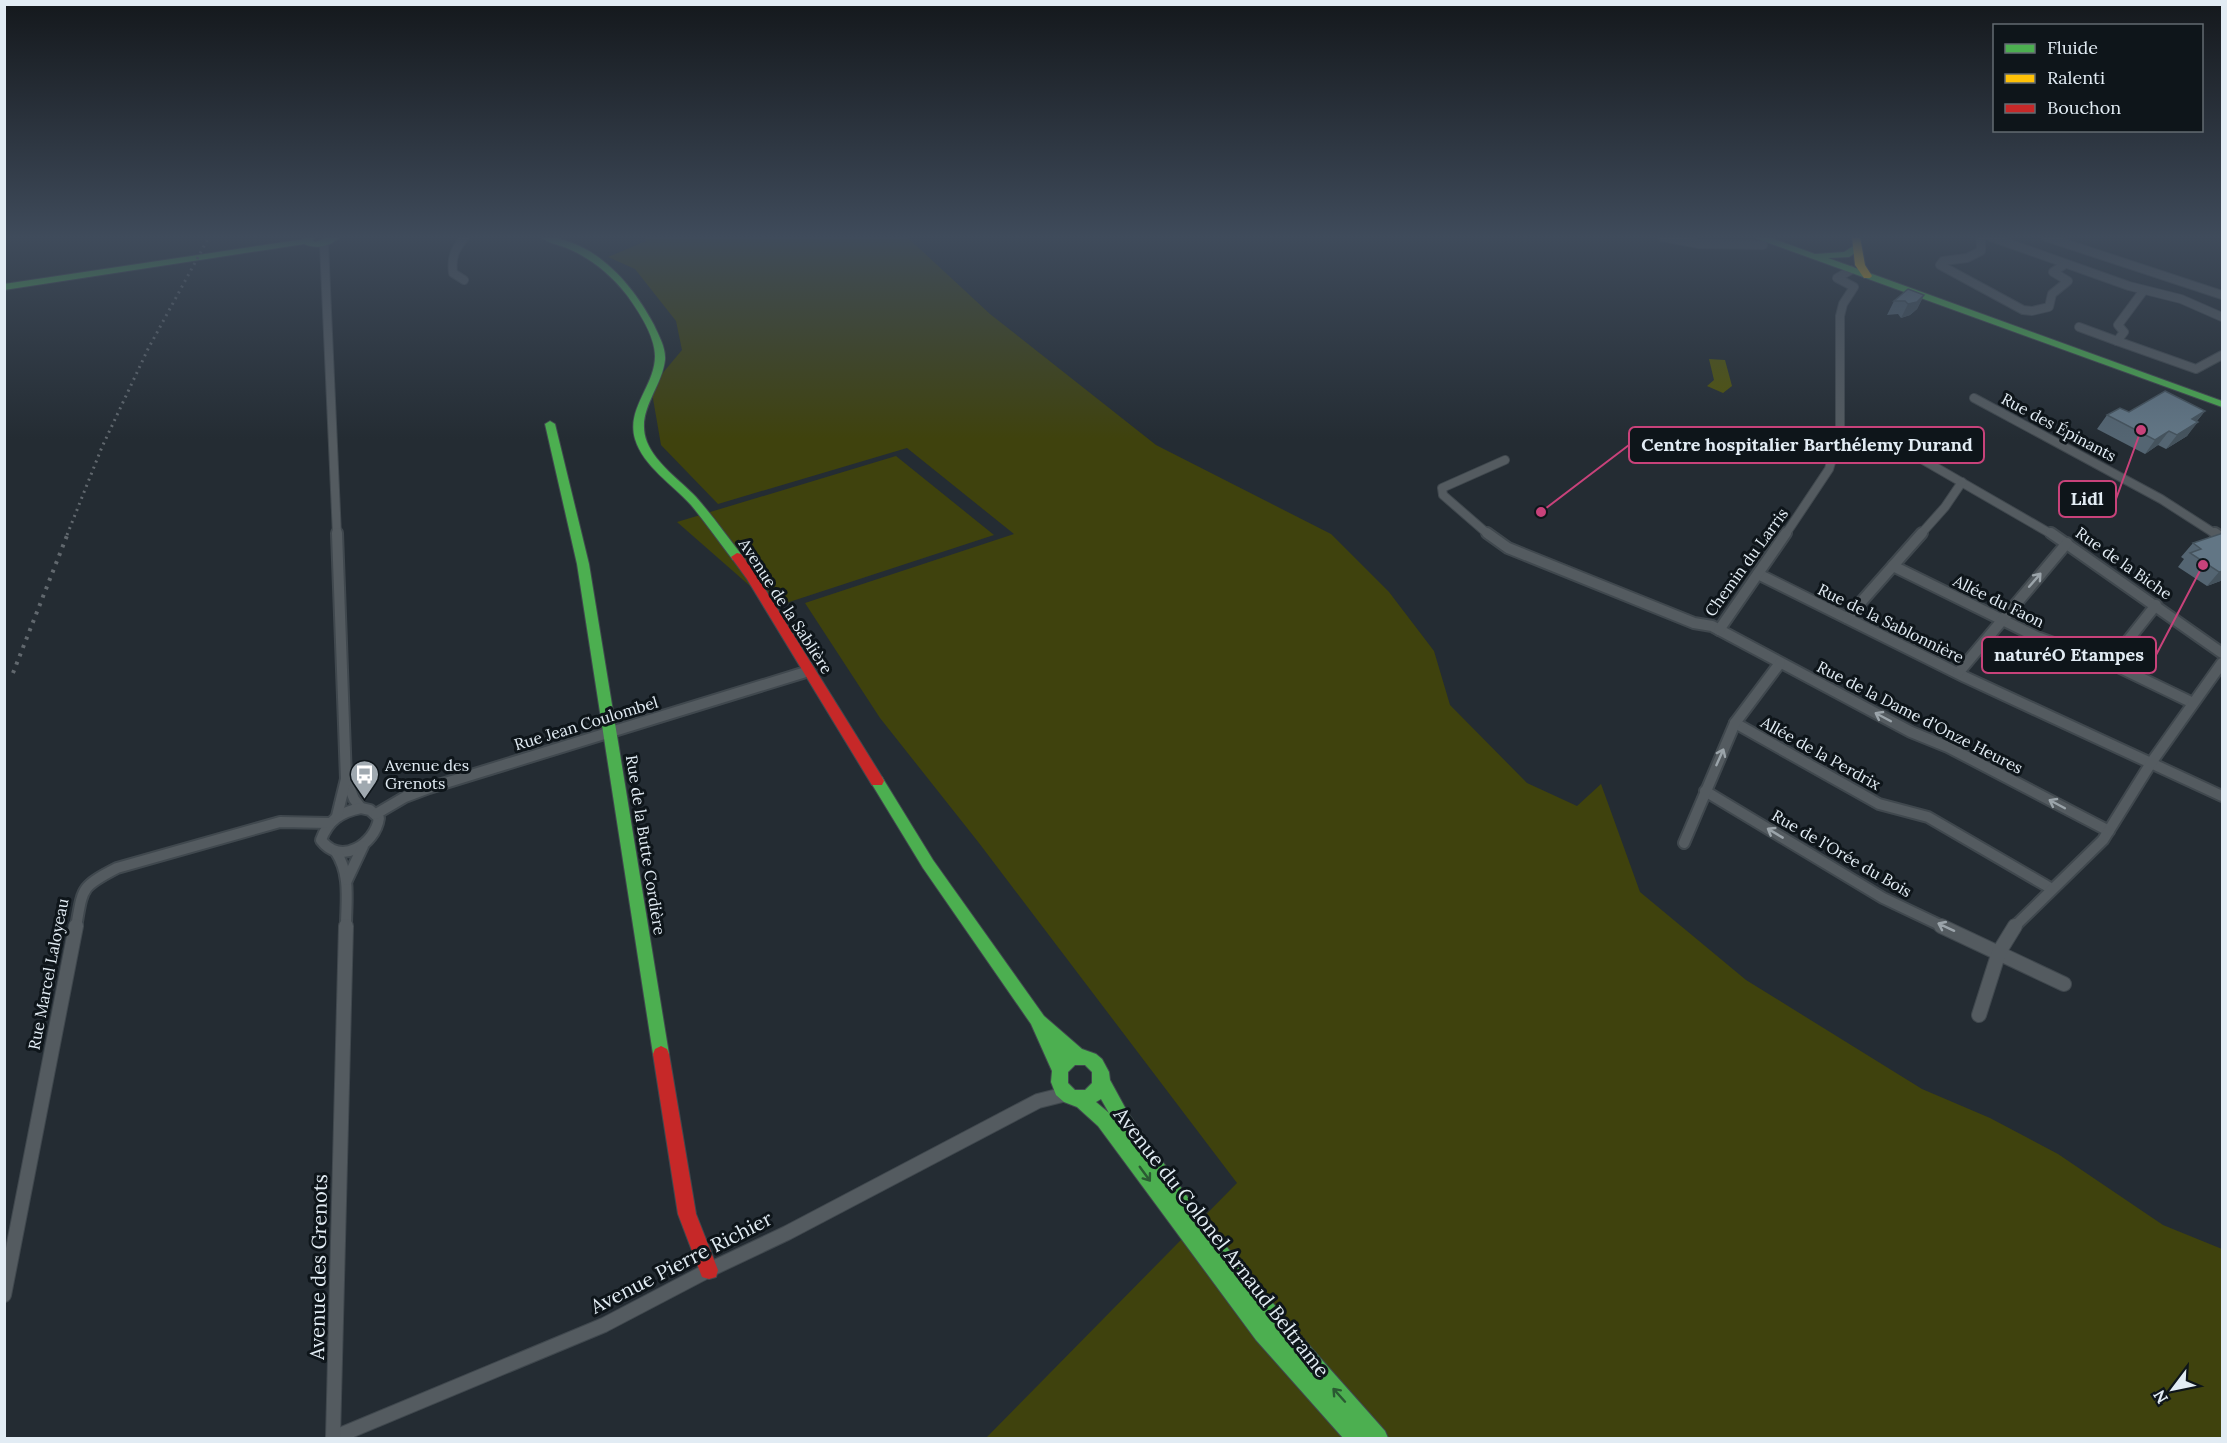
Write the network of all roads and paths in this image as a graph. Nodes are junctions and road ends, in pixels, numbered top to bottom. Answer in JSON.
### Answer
{"nodes":[{"id":1,"x":332,"y":304,"type":"edge"},
{"id":2,"x":639,"y":304,"type":"edge"},
{"id":3,"x":1843,"y":304,"type":"edge"},
{"id":4,"x":1976,"y":304,"type":"edge"},
{"id":5,"x":2013,"y":304,"type":"edge"},
{"id":6,"x":2050,"y":304,"type":"edge"},
{"id":7,"x":2133,"y":304,"type":"edge"},
{"id":8,"x":2193,"y":304,"type":"edge"},
{"id":9,"x":2223,"y":317,"type":"edge"},
{"id":10,"x":2079,"y":327,"type":"dead end"},
{"id":11,"x":2118,"y":341,"type":"junction"},
{"id":12,"x":2223,"y":355,"type":"edge"},
{"id":13,"x":1974,"y":398,"type":"dead end"},
{"id":14,"x":2223,"y":404,"type":"edge"},
{"id":15,"x":550,"y":424,"type":"dead end"},
{"id":16,"x":1840,"y":432,"type":"junction"},
{"id":17,"x":1504,"y":460,"type":"dead end"},
{"id":18,"x":1962,"y":482,"type":"junction"},
{"id":19,"x":2223,"y":538,"type":"edge"},
{"id":20,"x":2067,"y":543,"type":"junction"},
{"id":21,"x":1893,"y":566,"type":"junction"},
{"id":22,"x":1758,"y":573,"type":"junction"},
{"id":23,"x":2156,"y":605,"type":"junction"},
{"id":24,"x":1847,"y":618,"type":"junction"},
{"id":25,"x":2002,"y":620,"type":"junction"},
{"id":26,"x":1719,"y":630,"type":"junction"},
{"id":27,"x":2223,"y":653,"type":"edge"},
{"id":28,"x":1780,"y":663,"type":"junction"},
{"id":29,"x":2110,"y":663,"type":"junction"},
{"id":30,"x":2223,"y":663,"type":"edge"},
{"id":31,"x":809,"y":671,"type":"junction"},
{"id":32,"x":1958,"y":673,"type":"junction"},
{"id":33,"x":2193,"y":704,"type":"junction"},
{"id":34,"x":1735,"y":723,"type":"junction"},
{"id":35,"x":612,"y":733,"type":"junction"},
{"id":36,"x":2151,"y":763,"type":"junction"},
{"id":37,"x":2175,"y":774,"type":"junction"},
{"id":38,"x":346,"y":779,"type":"junction"},
{"id":39,"x":1705,"y":791,"type":"junction"},
{"id":40,"x":2223,"y":796,"type":"edge"},
{"id":41,"x":2223,"y":802,"type":"edge"},
{"id":42,"x":361,"y":808,"type":"junction"},
{"id":43,"x":376,"y":814,"type":"junction"},
{"id":44,"x":333,"y":820,"type":"junction"},
{"id":45,"x":304,"y":824,"type":"junction"},
{"id":46,"x":2109,"y":831,"type":"junction"},
{"id":47,"x":321,"y":840,"type":"junction"},
{"id":48,"x":1684,"y":843,"type":"dead end"},
{"id":49,"x":363,"y":846,"type":"junction"},
{"id":50,"x":336,"y":852,"type":"junction"},
{"id":51,"x":347,"y":880,"type":"junction"},
{"id":52,"x":2052,"y":890,"type":"junction"},
{"id":53,"x":1999,"y":952,"type":"junction"},
{"id":54,"x":2064,"y":984,"type":"dead end"},
{"id":55,"x":1979,"y":1016,"type":"dead end"},
{"id":56,"x":1037,"y":1019,"type":"junction"},
{"id":57,"x":1079,"y":1057,"type":"junction"},
{"id":58,"x":1061,"y":1082,"type":"junction"},
{"id":59,"x":1102,"y":1083,"type":"junction"},
{"id":60,"x":1080,"y":1098,"type":"junction"},
{"id":61,"x":709,"y":1270,"type":"junction"},
{"id":62,"x":4,"y":1294,"type":"edge"},
{"id":63,"x":333,"y":1438,"type":"edge"},
{"id":64,"x":1356,"y":1438,"type":"edge"},
{"id":65,"x":1378,"y":1438,"type":"edge"}],
"edges":[{"from":1,"to":38,"type":"street"},
{"from":2,"to":31,"type":"main road","name":"Avenue de la Sablière"},
{"from":3,"to":16,"type":"street","name":"Chemin du Larris"},
{"from":4,"to":14,"type":"main road"},
{"from":5,"to":6,"type":"street"},
{"from":7,"to":11,"type":"street"},
{"from":8,"to":9,"type":"street"},
{"from":10,"to":11,"type":"street"},
{"from":11,"to":12,"type":"street"},
{"from":13,"to":19,"type":"street","name":"Rue des Épinants"},
{"from":15,"to":35,"type":"main road","name":"Rue de la Butte Cordière"},
{"from":16,"to":18,"type":"street","name":"Rue de la Biche"},
{"from":16,"to":22,"type":"street","name":"Chemin du Larris"},
{"from":17,"to":26,"type":"street","name":"Chemin du Larris"},
{"from":18,"to":20,"type":"street","name":"Rue de la Biche"},
{"from":18,"to":21,"type":"street"},
{"from":20,"to":23,"type":"street","name":"Rue de la Biche"},
{"from":25,"to":20,"type":"street","one_way":true},
{"from":21,"to":24,"type":"street"},
{"from":21,"to":25,"type":"street","name":"Allée du Faon"},
{"from":22,"to":24,"type":"street","name":"Rue de la Sablonnière"},
{"from":22,"to":26,"type":"street","name":"Chemin du Larris"},
{"from":23,"to":27,"type":"street","name":"Rue de la Biche"},
{"from":23,"to":29,"type":"street"},
{"from":24,"to":32,"type":"street","name":"Rue de la Sablonnière"},
{"from":25,"to":29,"type":"street","name":"Allée du Faon"},
{"from":25,"to":32,"type":"street"},
{"from":26,"to":28,"type":"street","name":"Rue de la Dame d'Onze Heures"},
{"from":28,"to":34,"type":"street"},
{"from":46,"to":28,"type":"street","name":"Rue de la Dame d'Onze Heures","one_way":true},
{"from":29,"to":33,"type":"street","name":"Allée du Faon"},
{"from":30,"to":33,"type":"street"},
{"from":31,"to":35,"type":"street","name":"Rue Jean Coulombel"},
{"from":31,"to":56,"type":"main road","name":"Avenue de la Sablière"},
{"from":32,"to":36,"type":"street","name":"Rue de la Sablonnière"},
{"from":33,"to":36,"type":"street"},
{"from":39,"to":34,"type":"street","one_way":true},
{"from":34,"to":52,"type":"street","name":"Allée de la Perdrix"},
{"from":35,"to":43,"type":"street","name":"Rue Jean Coulombel"},
{"from":35,"to":61,"type":"main road","name":"Rue de la Butte Cordière"},
{"from":36,"to":37,"type":"street","name":"Rue de la Sablonnière"},
{"from":36,"to":46,"type":"street"},
{"from":37,"to":40,"type":"street"},
{"from":37,"to":41,"type":"street"},
{"from":38,"to":42,"type":"street"},
{"from":38,"to":44,"type":"street"},
{"from":39,"to":48,"type":"street"},
{"from":53,"to":39,"type":"street","name":"Rue de l'Orée du Bois","one_way":true},
{"from":42,"to":43,"type":"street"},
{"from":42,"to":44,"type":"street"},
{"from":43,"to":49,"type":"street"},
{"from":44,"to":45,"type":"street","name":"Rue Marcel Laloyeau"},
{"from":44,"to":47,"type":"street"},
{"from":45,"to":47,"type":"street"},
{"from":45,"to":62,"type":"street","name":"Rue Marcel Laloyeau"},
{"from":46,"to":52,"type":"street"},
{"from":47,"to":50,"type":"street"},
{"from":49,"to":50,"type":"street"},
{"from":49,"to":51,"type":"street","name":"Avenue des Grenots"},
{"from":50,"to":51,"type":"street","name":"Avenue des Grenots"},
{"from":51,"to":63,"type":"street","name":"Avenue des Grenots"},
{"from":52,"to":53,"type":"street"},
{"from":53,"to":54,"type":"street","name":"Rue de l'Orée du Bois"},
{"from":53,"to":55,"type":"street"},
{"from":56,"to":57,"type":"main road","name":"Avenue de la Sablière"},
{"from":56,"to":58,"type":"main road","name":"Avenue de la Sablière"},
{"from":57,"to":58,"type":"main road"},
{"from":57,"to":59,"type":"main road"},
{"from":58,"to":60,"type":"main road"},
{"from":58,"to":61,"type":"street","name":"Avenue Pierre Richier"},
{"from":59,"to":60,"type":"main road"},
{"from":65,"to":59,"type":"main road","name":"Avenue du Colonel Arnaud Beltrame","one_way":true},
{"from":60,"to":64,"type":"main road","name":"Avenue du Colonel Arnaud Beltrame","one_way":true},
{"from":61,"to":63,"type":"street","name":"Avenue Pierre Richier"}]}
